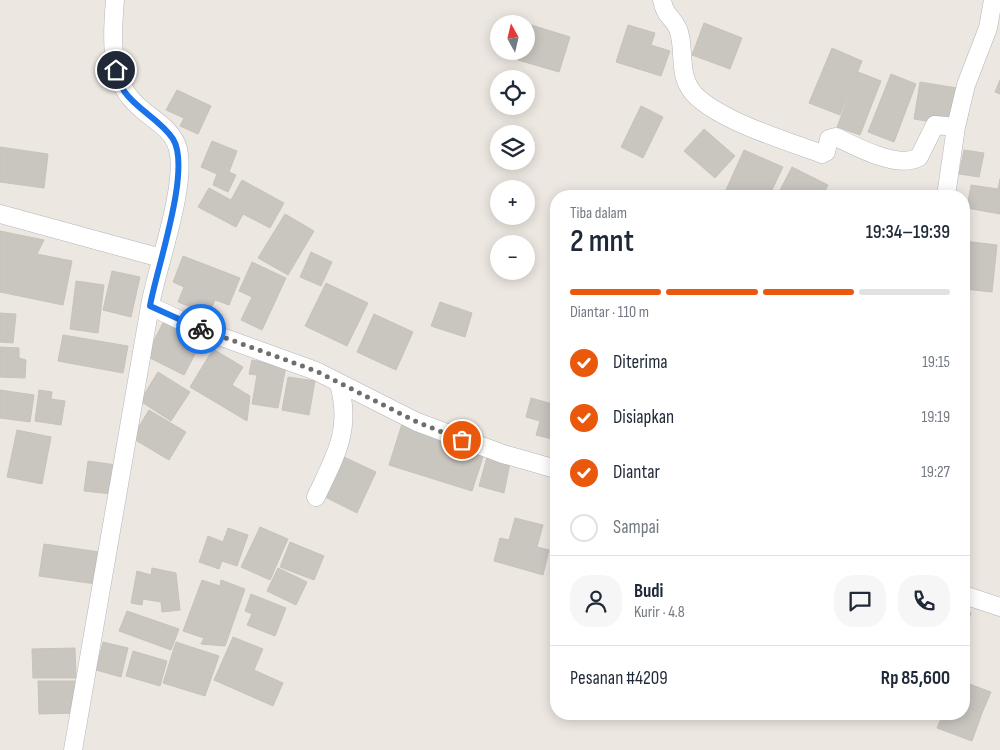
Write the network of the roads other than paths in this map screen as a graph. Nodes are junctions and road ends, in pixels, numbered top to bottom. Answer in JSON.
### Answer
{"nodes":[{"id":1,"x":115,"y":0,"type":"edge"},
{"id":2,"x":662,"y":0,"type":"edge"},
{"id":3,"x":993,"y":0,"type":"edge"},
{"id":4,"x":956,"y":127,"type":"junction"},
{"id":5,"x":947,"y":190,"type":"edge"},
{"id":6,"x":0,"y":214,"type":"edge"},
{"id":7,"x":161,"y":258,"type":"junction"},
{"id":8,"x":150,"y":306,"type":"junction"},
{"id":9,"x":339,"y":384,"type":"junction"},
{"id":10,"x":550,"y":467,"type":"edge"},
{"id":11,"x":316,"y":497,"type":"dead end"},
{"id":12,"x":970,"y":596,"type":"edge"},
{"id":13,"x":1000,"y":607,"type":"edge"},
{"id":14,"x":73,"y":750,"type":"edge"}],
"edges":[{"from":1,"to":7,"type":"street"},
{"from":2,"to":4,"type":"street"},
{"from":3,"to":4,"type":"street"},
{"from":4,"to":5,"type":"street"},
{"from":6,"to":7,"type":"street"},
{"from":7,"to":8,"type":"street"},
{"from":8,"to":9,"type":"street"},
{"from":8,"to":14,"type":"street"},
{"from":9,"to":10,"type":"street"},
{"from":9,"to":11,"type":"street"},
{"from":12,"to":13,"type":"street"}]}
